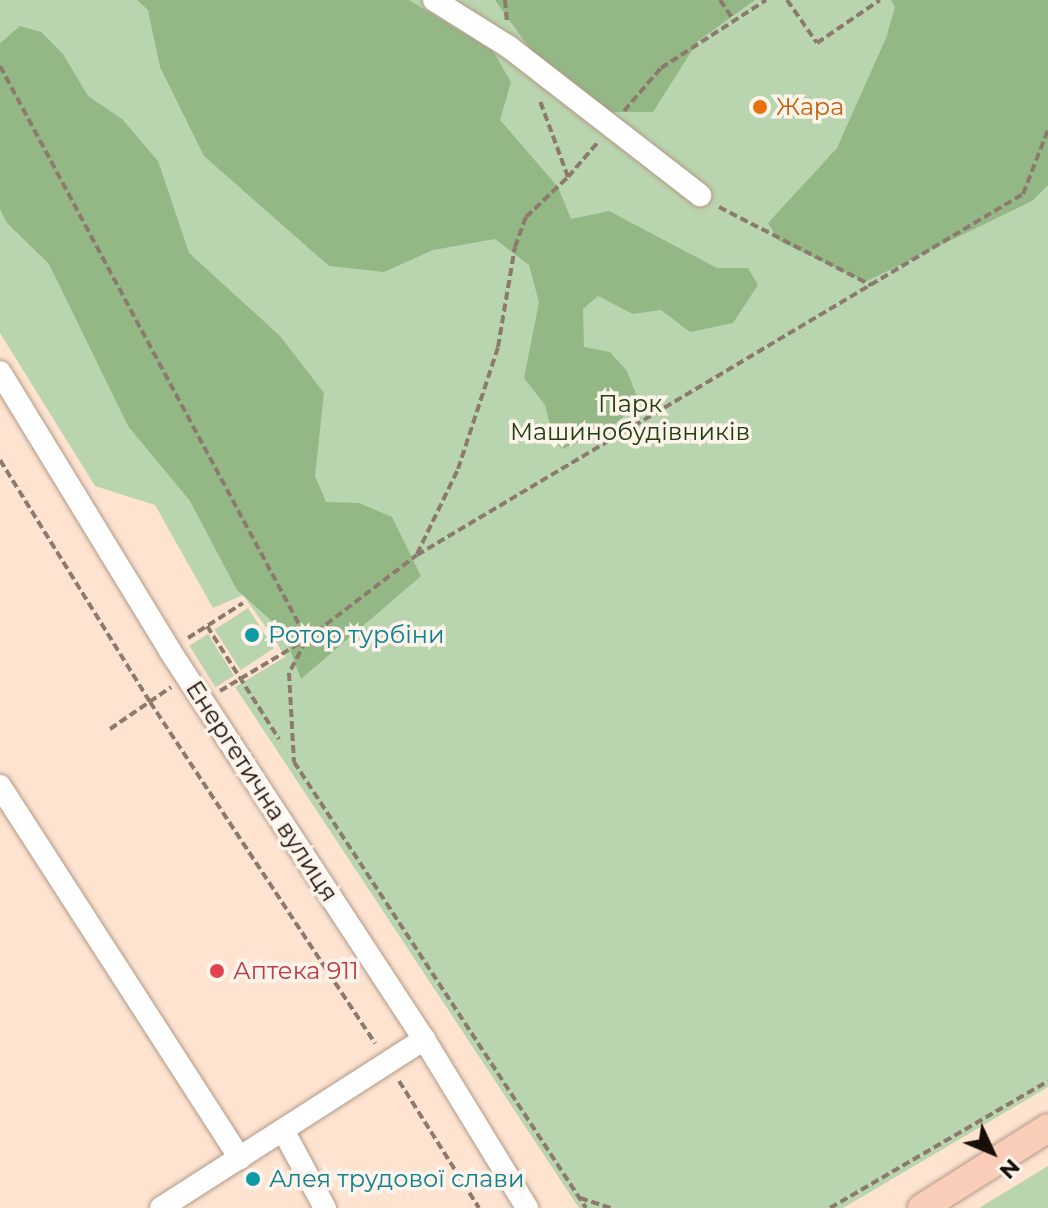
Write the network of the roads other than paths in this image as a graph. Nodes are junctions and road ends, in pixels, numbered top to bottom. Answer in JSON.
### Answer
{"nodes":[{"id":1,"x":434,"y":0,"type":"edge"},
{"id":2,"x":700,"y":195,"type":"road end"},
{"id":3,"x":0,"y":372,"type":"edge"},
{"id":4,"x":0,"y":786,"type":"edge"},
{"id":5,"x":424,"y":1039,"type":"junction"},
{"id":6,"x":1048,"y":1128,"type":"edge"},
{"id":7,"x":283,"y":1130,"type":"junction"},
{"id":8,"x":240,"y":1158,"type":"junction"},
{"id":9,"x":161,"y":1208,"type":"edge"},
{"id":10,"x":325,"y":1208,"type":"edge"},
{"id":11,"x":527,"y":1208,"type":"edge"},
{"id":12,"x":922,"y":1208,"type":"edge"}],
"edges":[{"from":1,"to":2,"type":"street"},
{"from":3,"to":5,"type":"street","name":"Енергетична вулиця"},
{"from":4,"to":8,"type":"street"},
{"from":5,"to":7,"type":"street"},
{"from":5,"to":11,"type":"street","name":"Енергетична вулиця"},
{"from":6,"to":12,"type":"main road"},
{"from":7,"to":8,"type":"street"},
{"from":7,"to":10,"type":"street"},
{"from":8,"to":9,"type":"street"}]}
